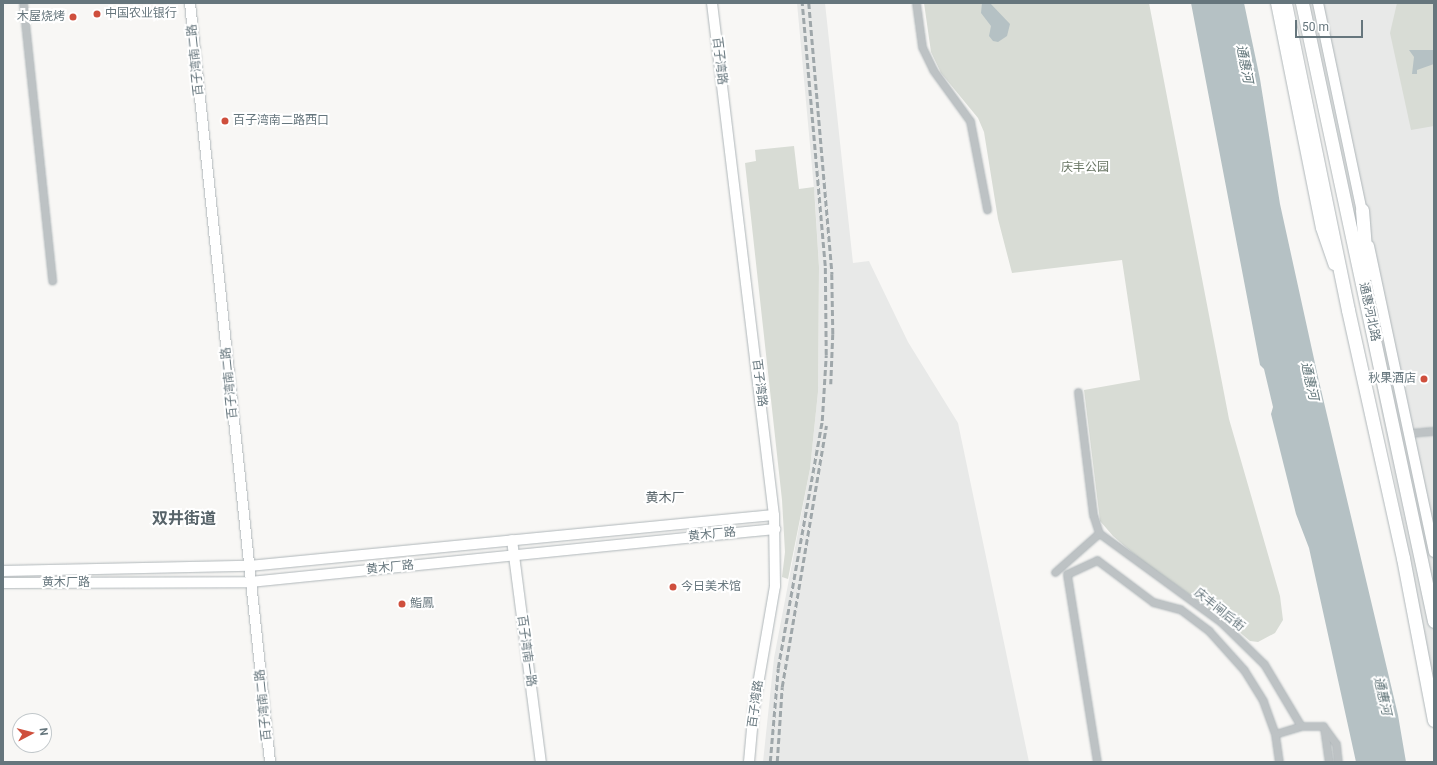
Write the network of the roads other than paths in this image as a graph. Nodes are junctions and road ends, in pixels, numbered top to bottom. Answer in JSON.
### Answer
{"nodes":[{"id":1,"x":23,"y":3,"type":"edge"},
{"id":2,"x":190,"y":3,"type":"edge"},
{"id":3,"x":712,"y":3,"type":"edge"},
{"id":4,"x":916,"y":3,"type":"edge"},
{"id":5,"x":1276,"y":3,"type":"edge"},
{"id":6,"x":1285,"y":3,"type":"edge"},
{"id":7,"x":1302,"y":3,"type":"edge"},
{"id":8,"x":1318,"y":3,"type":"edge"},
{"id":9,"x":987,"y":209,"type":"dead end"},
{"id":10,"x":1362,"y":210,"type":"junction"},
{"id":11,"x":52,"y":280,"type":"dead end"},
{"id":12,"x":1348,"y":310,"type":"junction"},
{"id":13,"x":1372,"y":328,"type":"junction"},
{"id":14,"x":1078,"y":392,"type":"dead end"},
{"id":15,"x":1434,"y":431,"type":"edge"},
{"id":16,"x":1410,"y":433,"type":"junction"},
{"id":17,"x":774,"y":514,"type":"junction"},
{"id":18,"x":775,"y":529,"type":"junction"},
{"id":19,"x":1099,"y":533,"type":"junction"},
{"id":20,"x":512,"y":540,"type":"junction"},
{"id":21,"x":1434,"y":552,"type":"edge"},
{"id":22,"x":514,"y":555,"type":"junction"},
{"id":23,"x":1074,"y":556,"type":"junction"},
{"id":24,"x":249,"y":566,"type":"junction"},
{"id":25,"x":1080,"y":568,"type":"junction"},
{"id":26,"x":3,"y":571,"type":"edge"},
{"id":27,"x":1055,"y":572,"type":"dead end"},
{"id":28,"x":250,"y":582,"type":"junction"},
{"id":29,"x":3,"y":583,"type":"edge"},
{"id":30,"x":1434,"y":621,"type":"edge"},
{"id":31,"x":1434,"y":720,"type":"edge"},
{"id":32,"x":1301,"y":726,"type":"junction"},
{"id":33,"x":1323,"y":726,"type":"junction"},
{"id":34,"x":1275,"y":734,"type":"junction"},
{"id":35,"x":270,"y":762,"type":"edge"},
{"id":36,"x":541,"y":762,"type":"edge"},
{"id":37,"x":749,"y":762,"type":"edge"},
{"id":38,"x":1097,"y":762,"type":"edge"},
{"id":39,"x":1279,"y":762,"type":"edge"},
{"id":40,"x":1329,"y":762,"type":"edge"},
{"id":41,"x":1338,"y":762,"type":"edge"}],
"edges":[{"from":1,"to":11,"type":"street"},
{"from":2,"to":24,"type":"street","name":"百子湾南二路"},
{"from":3,"to":17,"type":"street","name":"百子湾路"},
{"from":4,"to":9,"type":"street"},
{"from":5,"to":12,"type":"street","name":"通惠河北路"},
{"from":6,"to":12,"type":"highway","name":"通惠河北路"},
{"from":7,"to":13,"type":"highway","name":"通惠河北路"},
{"from":8,"to":10,"type":"street","name":"通惠河北路"},
{"from":10,"to":13,"type":"highway"},
{"from":10,"to":16,"type":"street","name":"通惠河北路"},
{"from":12,"to":31,"type":"highway","name":"通惠河北路"},
{"from":13,"to":30,"type":"highway","name":"通惠河北路"},
{"from":14,"to":19,"type":"street"},
{"from":15,"to":16,"type":"street"},
{"from":16,"to":21,"type":"street","name":"通惠河北路"},
{"from":17,"to":18,"type":"street","name":"百子湾路"},
{"from":17,"to":20,"type":"street","name":"黄木厂路"},
{"from":18,"to":22,"type":"street","name":"黄木厂路"},
{"from":18,"to":37,"type":"street","name":"百子湾路"},
{"from":19,"to":23,"type":"street"},
{"from":19,"to":32,"type":"street","name":"庆丰闸后街"},
{"from":20,"to":22,"type":"street","name":"百子湾南一路"},
{"from":20,"to":24,"type":"street","name":"黄木厂路"},
{"from":22,"to":28,"type":"street","name":"黄木厂路"},
{"from":22,"to":36,"type":"street","name":"百子湾南一路"},
{"from":23,"to":25,"type":"street"},
{"from":23,"to":27,"type":"street"},
{"from":24,"to":26,"type":"street","name":"黄木厂路"},
{"from":24,"to":28,"type":"street","name":"百子湾南二路"},
{"from":25,"to":34,"type":"street"},
{"from":25,"to":38,"type":"street"},
{"from":28,"to":29,"type":"street","name":"黄木厂路"},
{"from":28,"to":35,"type":"street","name":"百子湾南二路"},
{"from":32,"to":33,"type":"street"},
{"from":32,"to":34,"type":"street"},
{"from":33,"to":40,"type":"street"},
{"from":33,"to":41,"type":"street"},
{"from":34,"to":39,"type":"street"}]}
